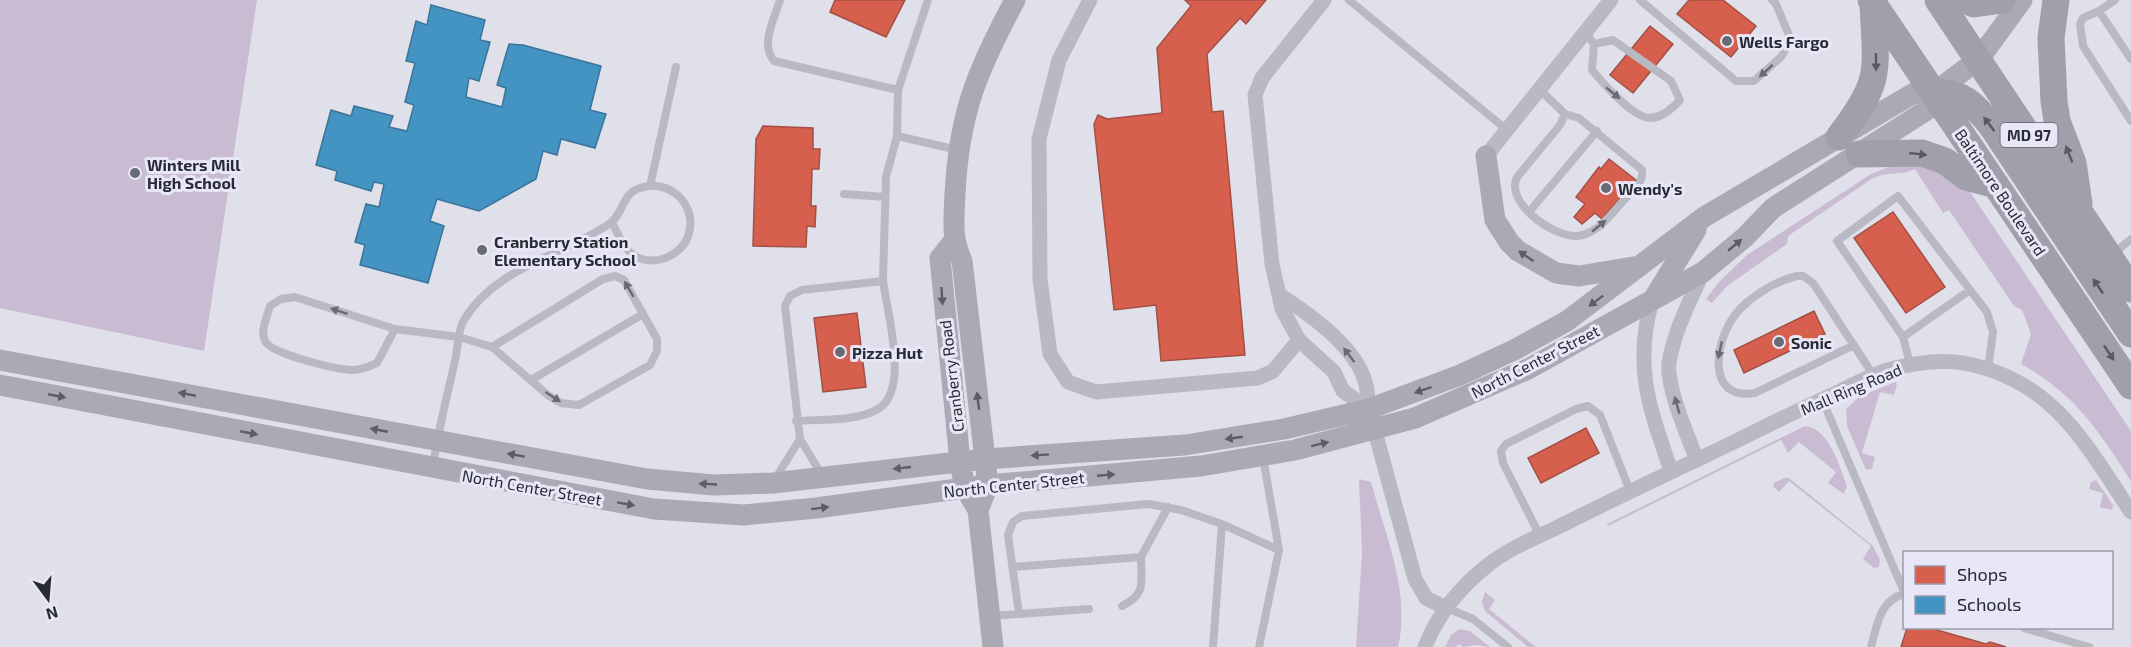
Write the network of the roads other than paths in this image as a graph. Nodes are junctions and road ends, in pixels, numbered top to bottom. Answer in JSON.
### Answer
{"nodes":[{"id":1,"x":780,"y":0,"type":"edge"},
{"id":2,"x":928,"y":0,"type":"edge"},
{"id":3,"x":1015,"y":0,"type":"edge"},
{"id":4,"x":1090,"y":0,"type":"edge"},
{"id":5,"x":1323,"y":0,"type":"edge"},
{"id":6,"x":1349,"y":0,"type":"edge"},
{"id":7,"x":1611,"y":0,"type":"edge"},
{"id":8,"x":1640,"y":0,"type":"edge"},
{"id":9,"x":1938,"y":0,"type":"edge"},
{"id":10,"x":1964,"y":0,"type":"edge"},
{"id":11,"x":2002,"y":0,"type":"edge"},
{"id":12,"x":2022,"y":0,"type":"edge"},
{"id":13,"x":2056,"y":0,"type":"edge"},
{"id":14,"x":2115,"y":0,"type":"edge"},
{"id":15,"x":1774,"y":2,"type":"edge"},
{"id":16,"x":1872,"y":2,"type":"edge"},
{"id":17,"x":2099,"y":11,"type":"junction"},
{"id":18,"x":1589,"y":38,"type":"junction"},
{"id":19,"x":1978,"y":59,"type":"junction"},
{"id":20,"x":2131,"y":59,"type":"edge"},
{"id":21,"x":676,"y":67,"type":"dead end"},
{"id":22,"x":1539,"y":89,"type":"junction"},
{"id":23,"x":898,"y":90,"type":"junction"},
{"id":24,"x":1935,"y":92,"type":"junction"},
{"id":25,"x":1565,"y":114,"type":"junction"},
{"id":26,"x":2131,"y":121,"type":"edge"},
{"id":27,"x":1507,"y":130,"type":"junction"},
{"id":28,"x":1597,"y":131,"type":"junction"},
{"id":29,"x":897,"y":136,"type":"junction"},
{"id":30,"x":1849,"y":146,"type":"junction"},
{"id":31,"x":957,"y":150,"type":"junction"},
{"id":32,"x":1486,"y":156,"type":"joint"},
{"id":33,"x":1996,"y":185,"type":"junction"},
{"id":34,"x":650,"y":186,"type":"junction"},
{"id":35,"x":844,"y":194,"type":"dead end"},
{"id":36,"x":885,"y":197,"type":"junction"},
{"id":37,"x":2080,"y":211,"type":"junction"},
{"id":38,"x":1529,"y":212,"type":"junction"},
{"id":39,"x":1704,"y":217,"type":"junction"},
{"id":40,"x":612,"y":223,"type":"junction"},
{"id":41,"x":2131,"y":238,"type":"edge"},
{"id":42,"x":953,"y":242,"type":"junction"},
{"id":43,"x":2109,"y":256,"type":"junction"},
{"id":44,"x":1642,"y":266,"type":"junction"},
{"id":45,"x":1703,"y":272,"type":"junction"},
{"id":46,"x":882,"y":281,"type":"junction"},
{"id":47,"x":2131,"y":289,"type":"edge"},
{"id":48,"x":1971,"y":290,"type":"junction"},
{"id":49,"x":1281,"y":296,"type":"junction"},
{"id":50,"x":1652,"y":301,"type":"junction"},
{"id":51,"x":643,"y":314,"type":"junction"},
{"id":52,"x":395,"y":329,"type":"junction"},
{"id":53,"x":2131,"y":334,"type":"edge"},
{"id":54,"x":459,"y":337,"type":"junction"},
{"id":55,"x":1903,"y":337,"type":"junction"},
{"id":56,"x":1299,"y":340,"type":"junction"},
{"id":57,"x":1854,"y":345,"type":"junction"},
{"id":58,"x":492,"y":347,"type":"junction"},
{"id":59,"x":0,"y":360,"type":"edge"},
{"id":60,"x":1910,"y":364,"type":"junction"},
{"id":61,"x":1988,"y":369,"type":"junction"},
{"id":62,"x":1874,"y":376,"type":"junction"},
{"id":63,"x":531,"y":380,"type":"junction"},
{"id":64,"x":0,"y":386,"type":"edge"},
{"id":65,"x":2131,"y":386,"type":"edge"},
{"id":66,"x":1822,"y":399,"type":"junction"},
{"id":67,"x":1369,"y":409,"type":"junction"},
{"id":68,"x":796,"y":421,"type":"junction"},
{"id":69,"x":1375,"y":429,"type":"junction"},
{"id":70,"x":800,"y":439,"type":"junction"},
{"id":71,"x":437,"y":441,"type":"junction"},
{"id":72,"x":1263,"y":456,"type":"junction"},
{"id":73,"x":985,"y":459,"type":"junction"},
{"id":74,"x":1697,"y":460,"type":"junction"},
{"id":75,"x":960,"y":462,"type":"junction"},
{"id":76,"x":433,"y":469,"type":"junction"},
{"id":77,"x":1671,"y":471,"type":"junction"},
{"id":78,"x":823,"y":476,"type":"junction"},
{"id":79,"x":773,"y":483,"type":"junction"},
{"id":80,"x":988,"y":485,"type":"junction"},
{"id":81,"x":964,"y":488,"type":"junction"},
{"id":82,"x":1630,"y":491,"type":"junction"},
{"id":83,"x":1168,"y":507,"type":"junction"},
{"id":84,"x":978,"y":510,"type":"junction"},
{"id":85,"x":2131,"y":512,"type":"edge"},
{"id":86,"x":1222,"y":524,"type":"junction"},
{"id":87,"x":1540,"y":536,"type":"junction"},
{"id":88,"x":1279,"y":550,"type":"junction"},
{"id":89,"x":1141,"y":557,"type":"junction"},
{"id":90,"x":1012,"y":567,"type":"junction"},
{"id":91,"x":1903,"y":588,"type":"edge"},
{"id":92,"x":1903,"y":594,"type":"edge"},
{"id":93,"x":1122,"y":606,"type":"dead end"},
{"id":94,"x":1446,"y":608,"type":"junction"},
{"id":95,"x":1089,"y":609,"type":"dead end"},
{"id":96,"x":1019,"y":614,"type":"junction"},
{"id":97,"x":991,"y":616,"type":"junction"},
{"id":98,"x":2030,"y":629,"type":"edge"},
{"id":99,"x":993,"y":647,"type":"edge"},
{"id":100,"x":1213,"y":647,"type":"edge"},
{"id":101,"x":1259,"y":647,"type":"edge"},
{"id":102,"x":1425,"y":647,"type":"edge"},
{"id":103,"x":1508,"y":647,"type":"edge"},
{"id":104,"x":1871,"y":647,"type":"edge"},
{"id":105,"x":2089,"y":647,"type":"edge"}],
"edges":[{"from":1,"to":23,"type":"lane"},
{"from":2,"to":23,"type":"lane"},
{"from":3,"to":31,"type":"street","name":"Cranberry Road"},
{"from":4,"to":56,"type":"street"},
{"from":5,"to":49,"type":"street"},
{"from":6,"to":27,"type":"lane"},
{"from":7,"to":18,"type":"street"},
{"from":15,"to":8,"type":"lane","one_way":true},
{"from":9,"to":19,"type":"highway","number":"MD 97"},
{"from":10,"to":11,"type":"highway"},
{"from":12,"to":19,"type":"street","name":"North Center Street"},
{"from":37,"to":13,"type":"highway","one_way":true},
{"from":14,"to":17,"type":"lane"},
{"from":16,"to":24,"type":"highway","name":"Baltimore Boulevard","number":"MD 97"},
{"from":16,"to":30,"type":"highway","one_way":true},
{"from":17,"to":20,"type":"lane"},
{"from":17,"to":26,"type":"lane"},
{"from":18,"to":18,"type":"lane","one_way":true},
{"from":18,"to":22,"type":"street"},
{"from":19,"to":24,"type":"street","name":"North Center Street"},
{"from":19,"to":37,"type":"highway","number":"MD 97"},
{"from":21,"to":34,"type":"lane"},
{"from":22,"to":25,"type":"lane"},
{"from":22,"to":27,"type":"street"},
{"from":23,"to":29,"type":"lane"},
{"from":24,"to":30,"type":"street","name":"North Center Street"},
{"from":24,"to":33,"type":"highway","name":"Baltimore Boulevard","number":"MD 97"},
{"from":53,"to":24,"type":"highway","one_way":true},
{"from":25,"to":28,"type":"lane"},
{"from":25,"to":38,"type":"lane"},
{"from":27,"to":32,"type":"street"},
{"from":28,"to":38,"type":"lane"},
{"from":38,"to":28,"type":"lane","one_way":true},
{"from":29,"to":31,"type":"lane"},
{"from":29,"to":36,"type":"lane"},
{"from":30,"to":33,"type":"highway","one_way":true},
{"from":30,"to":39,"type":"street","name":"North Center Street"},
{"from":45,"to":30,"type":"street","name":"North Center Street","one_way":true},
{"from":31,"to":42,"type":"street","name":"Cranberry Road"},
{"from":44,"to":32,"type":"street","one_way":true},
{"from":33,"to":65,"type":"highway","name":"Baltimore Boulevard","number":"MD 97","one_way":true},
{"from":34,"to":40,"type":"lane"},
{"from":34,"to":40,"type":"lane"},
{"from":35,"to":36,"type":"lane"},
{"from":36,"to":46,"type":"lane"},
{"from":37,"to":43,"type":"highway","number":"MD 97"},
{"from":39,"to":44,"type":"street","name":"North Center Street"},
{"from":39,"to":50,"type":"street"},
{"from":40,"to":54,"type":"lane"},
{"from":41,"to":43,"type":"lane"},
{"from":73,"to":42,"type":"street","name":"Cranberry Road","one_way":true},
{"from":42,"to":75,"type":"street","name":"Cranberry Road","one_way":true},
{"from":43,"to":47,"type":"highway","number":"MD 97"},
{"from":44,"to":67,"type":"street","name":"North Center Street","one_way":true},
{"from":45,"to":50,"type":"street","name":"North Center Street"},
{"from":74,"to":45,"type":"street","one_way":true},
{"from":46,"to":68,"type":"lane"},
{"from":46,"to":68,"type":"lane"},
{"from":48,"to":55,"type":"lane"},
{"from":48,"to":55,"type":"lane"},
{"from":48,"to":61,"type":"lane"},
{"from":49,"to":56,"type":"street"},
{"from":67,"to":49,"type":"street","one_way":true},
{"from":50,"to":69,"type":"street","name":"North Center Street"},
{"from":50,"to":77,"type":"street"},
{"from":51,"to":58,"type":"lane","one_way":true},
{"from":51,"to":63,"type":"lane"},
{"from":63,"to":51,"type":"lane","one_way":true},
{"from":52,"to":52,"type":"lane","one_way":true},
{"from":52,"to":54,"type":"lane"},
{"from":54,"to":58,"type":"lane"},
{"from":54,"to":71,"type":"lane"},
{"from":55,"to":60,"type":"lane"},
{"from":56,"to":67,"type":"street"},
{"from":57,"to":57,"type":"lane","one_way":true},
{"from":57,"to":62,"type":"lane"},
{"from":58,"to":63,"type":"lane"},
{"from":71,"to":59,"type":"street","name":"North Center Street","one_way":true},
{"from":60,"to":61,"type":"street","name":"Mall Ring Road"},
{"from":60,"to":62,"type":"street","name":"Mall Ring Road"},
{"from":61,"to":85,"type":"street","name":"Mall Ring Road"},
{"from":62,"to":66,"type":"street","name":"Mall Ring Road"},
{"from":64,"to":76,"type":"street","name":"North Center Street","one_way":true},
{"from":66,"to":74,"type":"street","name":"Mall Ring Road"},
{"from":66,"to":91,"type":"lane"},
{"from":67,"to":69,"type":"street"},
{"from":67,"to":73,"type":"street","name":"North Center Street","one_way":true},
{"from":68,"to":70,"type":"lane"},
{"from":72,"to":69,"type":"street","name":"North Center Street","one_way":true},
{"from":69,"to":94,"type":"street"},
{"from":70,"to":78,"type":"lane"},
{"from":70,"to":79,"type":"lane"},
{"from":71,"to":76,"type":"lane"},
{"from":79,"to":71,"type":"street","name":"North Center Street","one_way":true},
{"from":80,"to":72,"type":"street","name":"North Center Street","one_way":true},
{"from":72,"to":88,"type":"lane"},
{"from":73,"to":75,"type":"street","name":"North Center Street"},
{"from":73,"to":80,"type":"street","name":"Cranberry Road"},
{"from":74,"to":77,"type":"street","name":"Mall Ring Road"},
{"from":75,"to":78,"type":"street","name":"North Center Street","one_way":true},
{"from":75,"to":81,"type":"street","name":"Cranberry Road"},
{"from":76,"to":81,"type":"street","name":"North Center Street","one_way":true},
{"from":77,"to":82,"type":"street","name":"Mall Ring Road"},
{"from":78,"to":79,"type":"street","name":"North Center Street"},
{"from":80,"to":81,"type":"street","name":"North Center Street"},
{"from":80,"to":84,"type":"street","name":"Cranberry Road"},
{"from":81,"to":84,"type":"street","name":"Cranberry Road"},
{"from":82,"to":87,"type":"street","name":"Mall Ring Road"},
{"from":82,"to":87,"type":"lane"},
{"from":83,"to":86,"type":"lane"},
{"from":83,"to":89,"type":"lane"},
{"from":83,"to":90,"type":"lane"},
{"from":84,"to":97,"type":"street","name":"Cranberry Road"},
{"from":86,"to":88,"type":"lane"},
{"from":86,"to":100,"type":"lane"},
{"from":87,"to":94,"type":"street","name":"Mall Ring Road"},
{"from":88,"to":101,"type":"lane"},
{"from":89,"to":90,"type":"lane"},
{"from":89,"to":93,"type":"lane"},
{"from":90,"to":96,"type":"lane"},
{"from":92,"to":104,"type":"lane"},
{"from":94,"to":102,"type":"street","name":"Mall Ring Road"},
{"from":94,"to":103,"type":"lane"},
{"from":95,"to":96,"type":"lane"},
{"from":96,"to":97,"type":"lane"},
{"from":97,"to":99,"type":"street","name":"Cranberry Road"},
{"from":98,"to":105,"type":"lane"}]}
